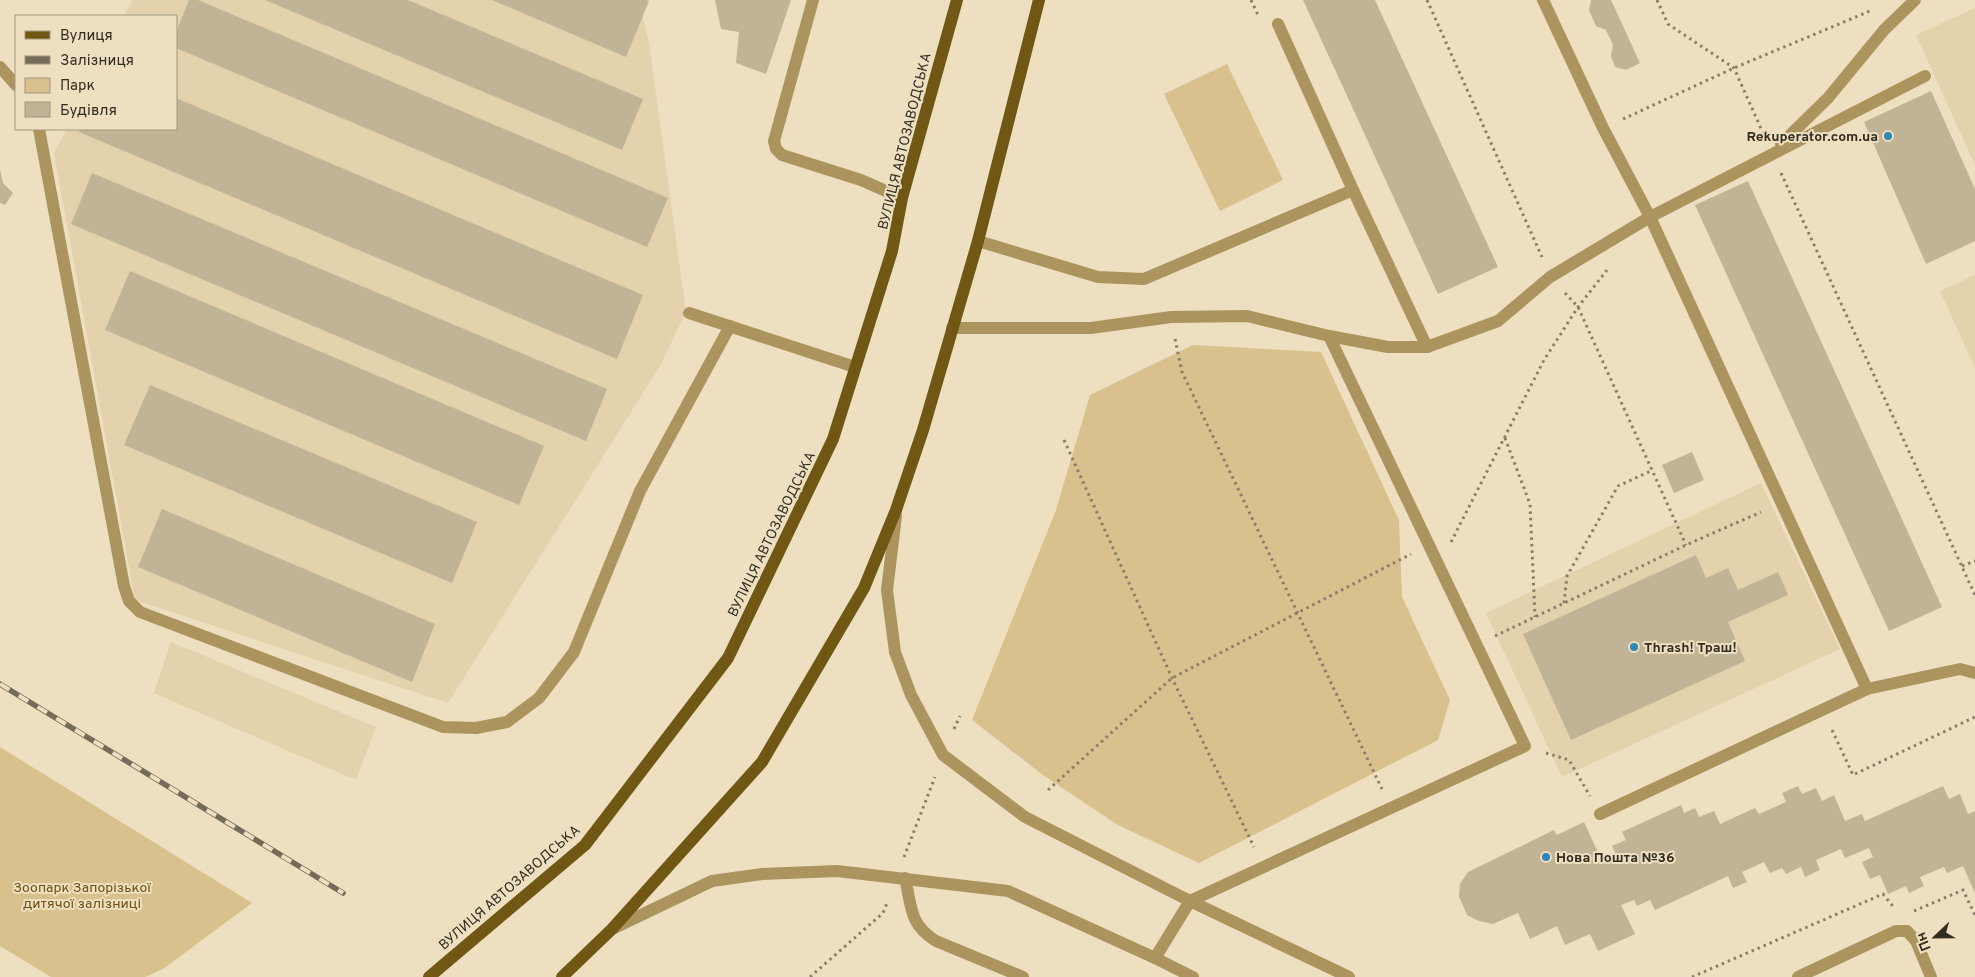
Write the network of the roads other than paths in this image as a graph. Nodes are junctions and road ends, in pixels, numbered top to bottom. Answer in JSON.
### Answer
{"nodes":[{"id":1,"x":813,"y":0,"type":"edge"},
{"id":2,"x":957,"y":0,"type":"edge"},
{"id":3,"x":1039,"y":0,"type":"edge"},
{"id":4,"x":1543,"y":0,"type":"edge"},
{"id":5,"x":1914,"y":0,"type":"edge"},
{"id":6,"x":1278,"y":24,"type":"dead end"},
{"id":7,"x":0,"y":67,"type":"edge"},
{"id":8,"x":1925,"y":76,"type":"dead end"},
{"id":9,"x":15,"y":84,"type":"edge"},
{"id":10,"x":39,"y":130,"type":"edge"},
{"id":11,"x":1772,"y":153,"type":"junction"},
{"id":12,"x":1353,"y":190,"type":"junction"},
{"id":13,"x":902,"y":198,"type":"junction"},
{"id":14,"x":1650,"y":217,"type":"junction"},
{"id":15,"x":978,"y":241,"type":"junction"},
{"id":16,"x":689,"y":313,"type":"dead end"},
{"id":17,"x":730,"y":326,"type":"junction"},
{"id":18,"x":952,"y":328,"type":"junction"},
{"id":19,"x":1329,"y":336,"type":"junction"},
{"id":20,"x":1427,"y":347,"type":"junction"},
{"id":21,"x":855,"y":367,"type":"junction"},
{"id":22,"x":896,"y":510,"type":"junction"},
{"id":23,"x":1975,"y":673,"type":"edge"},
{"id":24,"x":1867,"y":689,"type":"junction"},
{"id":25,"x":1600,"y":814,"type":"road end"},
{"id":26,"x":900,"y":878,"type":"junction"},
{"id":27,"x":1190,"y":901,"type":"junction"},
{"id":28,"x":612,"y":929,"type":"junction"},
{"id":29,"x":1155,"y":958,"type":"junction"},
{"id":30,"x":429,"y":977,"type":"edge"},
{"id":31,"x":562,"y":977,"type":"edge"},
{"id":32,"x":1023,"y":977,"type":"edge"},
{"id":33,"x":1192,"y":977,"type":"edge"},
{"id":34,"x":1349,"y":977,"type":"edge"},
{"id":35,"x":1798,"y":977,"type":"edge"},
{"id":36,"x":1931,"y":977,"type":"edge"}],
"edges":[{"from":1,"to":13,"type":"street"},
{"from":2,"to":13,"type":"main road","name":"ВУЛИЦЯ АВТОЗАВОДСЬКА"},
{"from":3,"to":15,"type":"main road"},
{"from":4,"to":14,"type":"street"},
{"from":5,"to":11,"type":"street"},
{"from":6,"to":12,"type":"street"},
{"from":7,"to":9,"type":"street"},
{"from":8,"to":11,"type":"street"},
{"from":10,"to":17,"type":"street"},
{"from":11,"to":14,"type":"street"},
{"from":12,"to":15,"type":"street"},
{"from":12,"to":20,"type":"street"},
{"from":13,"to":21,"type":"main road","name":"ВУЛИЦЯ АВТОЗАВОДСЬКА"},
{"from":14,"to":20,"type":"street"},
{"from":14,"to":24,"type":"street"},
{"from":15,"to":18,"type":"main road"},
{"from":16,"to":17,"type":"street"},
{"from":17,"to":21,"type":"street"},
{"from":18,"to":19,"type":"street"},
{"from":18,"to":22,"type":"main road"},
{"from":19,"to":20,"type":"street"},
{"from":19,"to":27,"type":"street"},
{"from":21,"to":30,"type":"main road","name":"ВУЛИЦЯ АВТОЗАВОДСЬКА"},
{"from":22,"to":27,"type":"street"},
{"from":22,"to":28,"type":"main road"},
{"from":23,"to":24,"type":"street"},
{"from":24,"to":25,"type":"street"},
{"from":26,"to":28,"type":"street"},
{"from":26,"to":29,"type":"street"},
{"from":26,"to":32,"type":"street"},
{"from":27,"to":29,"type":"street"},
{"from":27,"to":34,"type":"street"},
{"from":28,"to":31,"type":"main road"},
{"from":29,"to":33,"type":"street"},
{"from":35,"to":36,"type":"street"}]}
